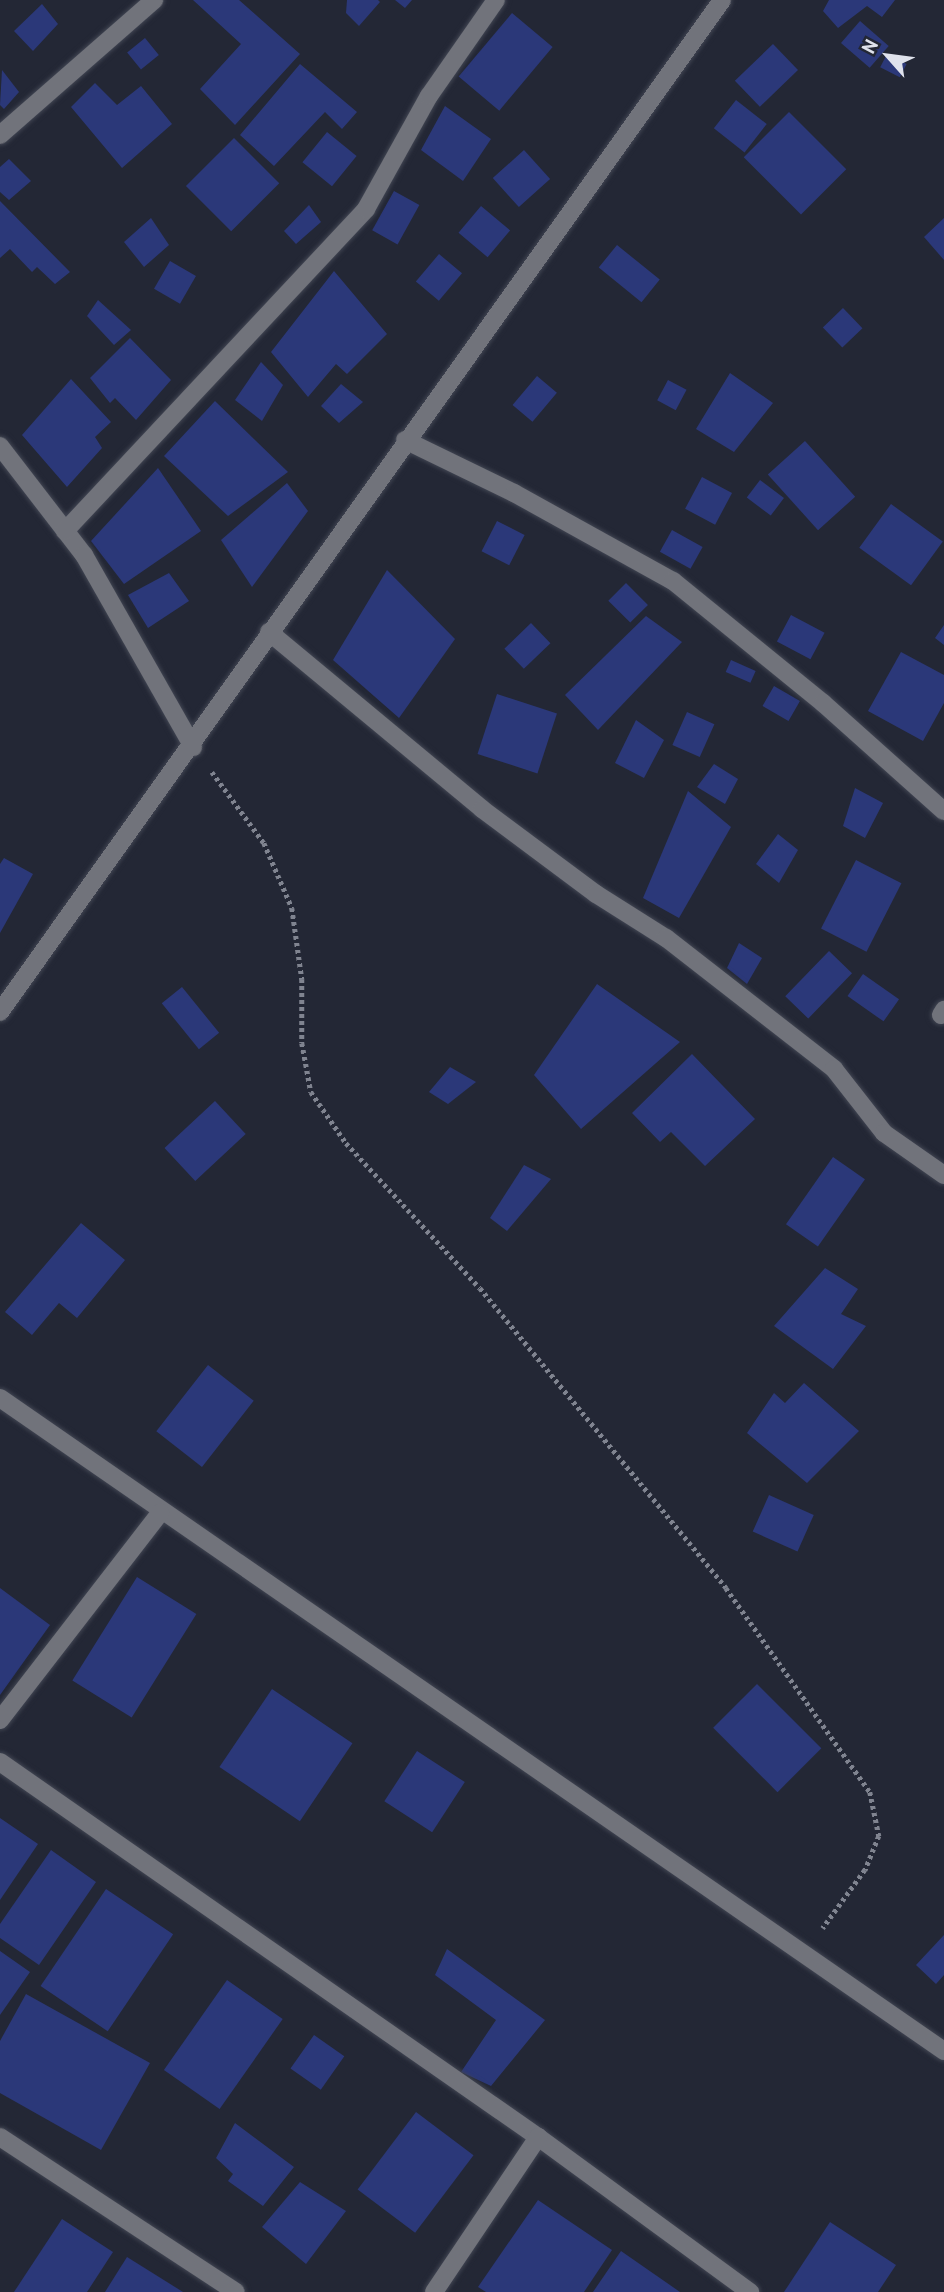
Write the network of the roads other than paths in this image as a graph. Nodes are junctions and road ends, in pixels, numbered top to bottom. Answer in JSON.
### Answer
{"nodes":[{"id":1,"x":154,"y":0,"type":"edge"},
{"id":2,"x":496,"y":0,"type":"edge"},
{"id":3,"x":722,"y":0,"type":"edge"},
{"id":4,"x":0,"y":135,"type":"edge"},
{"id":5,"x":405,"y":440,"type":"junction"},
{"id":6,"x":0,"y":446,"type":"edge"},
{"id":7,"x":65,"y":531,"type":"junction"},
{"id":8,"x":269,"y":632,"type":"junction"},
{"id":9,"x":194,"y":747,"type":"junction"},
{"id":10,"x":944,"y":811,"type":"edge"},
{"id":11,"x":0,"y":1012,"type":"edge"},
{"id":12,"x":944,"y":1175,"type":"edge"},
{"id":13,"x":0,"y":1398,"type":"edge"},
{"id":14,"x":160,"y":1513,"type":"junction"},
{"id":15,"x":0,"y":1720,"type":"edge"},
{"id":16,"x":0,"y":1762,"type":"edge"},
{"id":17,"x":944,"y":2051,"type":"edge"},
{"id":18,"x":0,"y":2137,"type":"edge"},
{"id":19,"x":538,"y":2137,"type":"junction"},
{"id":20,"x":236,"y":2292,"type":"edge"},
{"id":21,"x":434,"y":2292,"type":"edge"},
{"id":22,"x":750,"y":2292,"type":"edge"}],
"edges":[{"from":1,"to":4,"type":"street"},
{"from":2,"to":7,"type":"street"},
{"from":3,"to":5,"type":"street"},
{"from":5,"to":8,"type":"street"},
{"from":5,"to":10,"type":"street"},
{"from":6,"to":7,"type":"street"},
{"from":7,"to":9,"type":"street"},
{"from":8,"to":9,"type":"street"},
{"from":8,"to":12,"type":"street"},
{"from":9,"to":11,"type":"street"},
{"from":13,"to":14,"type":"street"},
{"from":14,"to":15,"type":"street"},
{"from":14,"to":17,"type":"street"},
{"from":16,"to":19,"type":"street"},
{"from":18,"to":20,"type":"street"},
{"from":19,"to":21,"type":"street"},
{"from":19,"to":22,"type":"street"}]}
